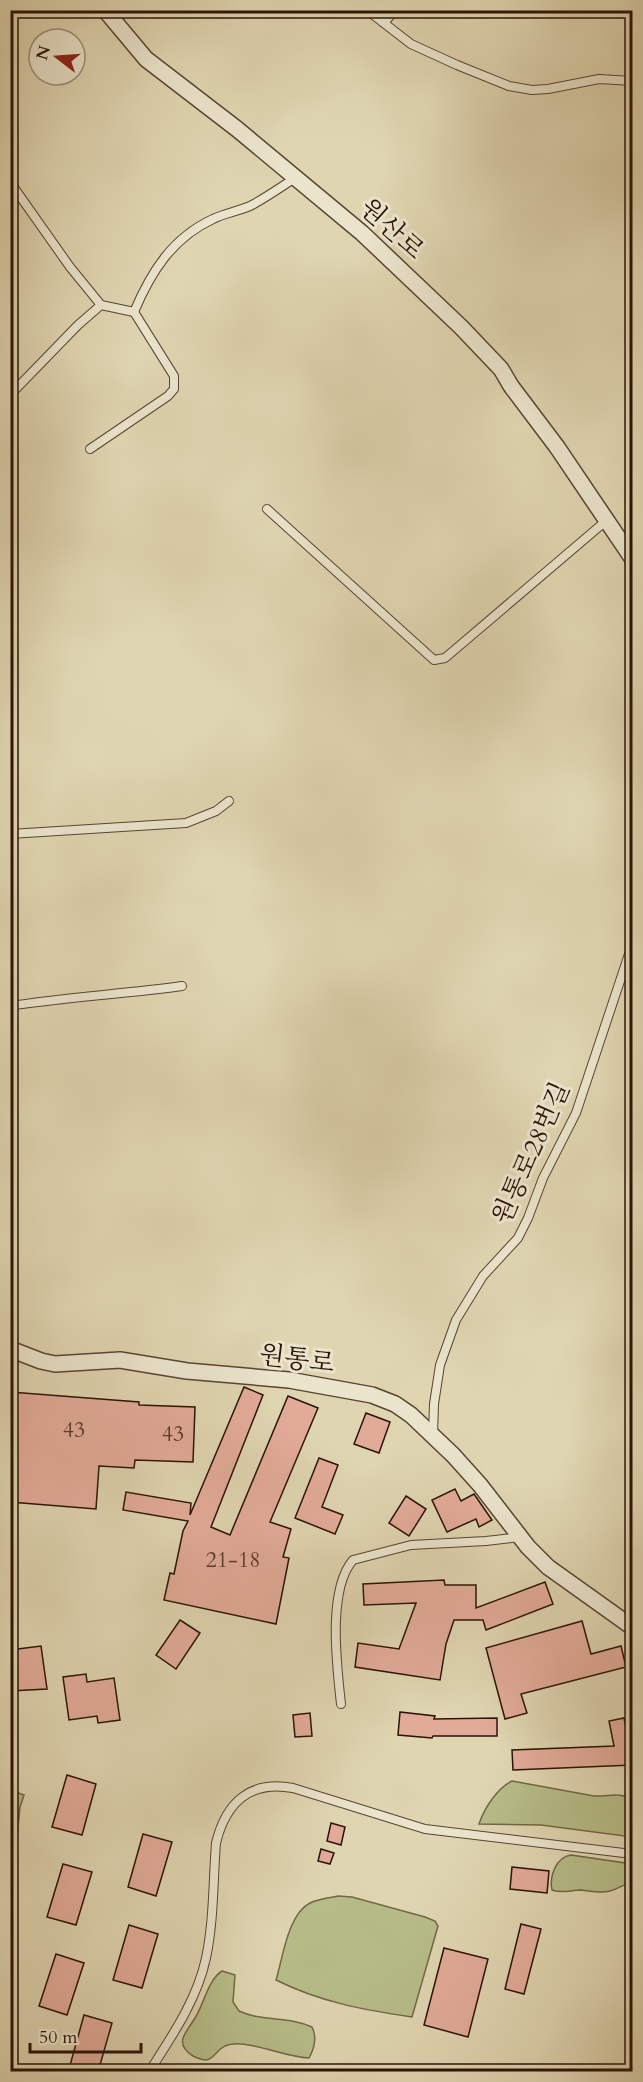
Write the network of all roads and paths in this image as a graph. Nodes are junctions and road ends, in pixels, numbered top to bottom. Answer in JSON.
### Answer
{"nodes":[{"id":1,"x":105,"y":10,"type":"edge"},
{"id":2,"x":367,"y":10,"type":"edge"},
{"id":3,"x":395,"y":10,"type":"edge"},
{"id":4,"x":384,"y":23,"type":"junction"},
{"id":5,"x":633,"y":81,"type":"edge"},
{"id":6,"x":296,"y":177,"type":"junction"},
{"id":7,"x":10,"y":182,"type":"edge"},
{"id":8,"x":101,"y":305,"type":"junction"},
{"id":9,"x":134,"y":312,"type":"junction"},
{"id":10,"x":10,"y":395,"type":"edge"},
{"id":11,"x":90,"y":450,"type":"dead end"},
{"id":12,"x":267,"y":509,"type":"dead end"},
{"id":13,"x":607,"y":520,"type":"junction"},
{"id":14,"x":633,"y":558,"type":"edge"},
{"id":15,"x":229,"y":801,"type":"dead end"},
{"id":16,"x":10,"y":834,"type":"edge"},
{"id":17,"x":633,"y":945,"type":"edge"},
{"id":18,"x":182,"y":986,"type":"dead end"},
{"id":19,"x":10,"y":1006,"type":"edge"},
{"id":20,"x":10,"y":1349,"type":"edge"},
{"id":21,"x":433,"y":1434,"type":"junction"},
{"id":22,"x":520,"y":1537,"type":"junction"},
{"id":23,"x":633,"y":1627,"type":"edge"},
{"id":24,"x":341,"y":1704,"type":"dead end"},
{"id":25,"x":633,"y":1854,"type":"edge"},
{"id":26,"x":148,"y":2072,"type":"edge"}],
"edges":[{"from":1,"to":6,"type":"street","name":"원산로"},
{"from":2,"to":4,"type":"lane"},
{"from":3,"to":4,"type":"lane"},
{"from":4,"to":5,"type":"lane"},
{"from":6,"to":9,"type":"lane"},
{"from":6,"to":13,"type":"street","name":"원산로"},
{"from":7,"to":8,"type":"lane"},
{"from":8,"to":9,"type":"lane"},
{"from":8,"to":10,"type":"lane"},
{"from":9,"to":11,"type":"lane"},
{"from":12,"to":13,"type":"lane"},
{"from":13,"to":14,"type":"street","name":"원산로"},
{"from":15,"to":16,"type":"lane"},
{"from":17,"to":21,"type":"lane","name":"원통로28번길"},
{"from":18,"to":19,"type":"lane"},
{"from":20,"to":21,"type":"street","name":"원통로"},
{"from":21,"to":22,"type":"street","name":"원통로"},
{"from":22,"to":23,"type":"street","name":"원통로"},
{"from":22,"to":24,"type":"lane"},
{"from":25,"to":26,"type":"lane"}]}
